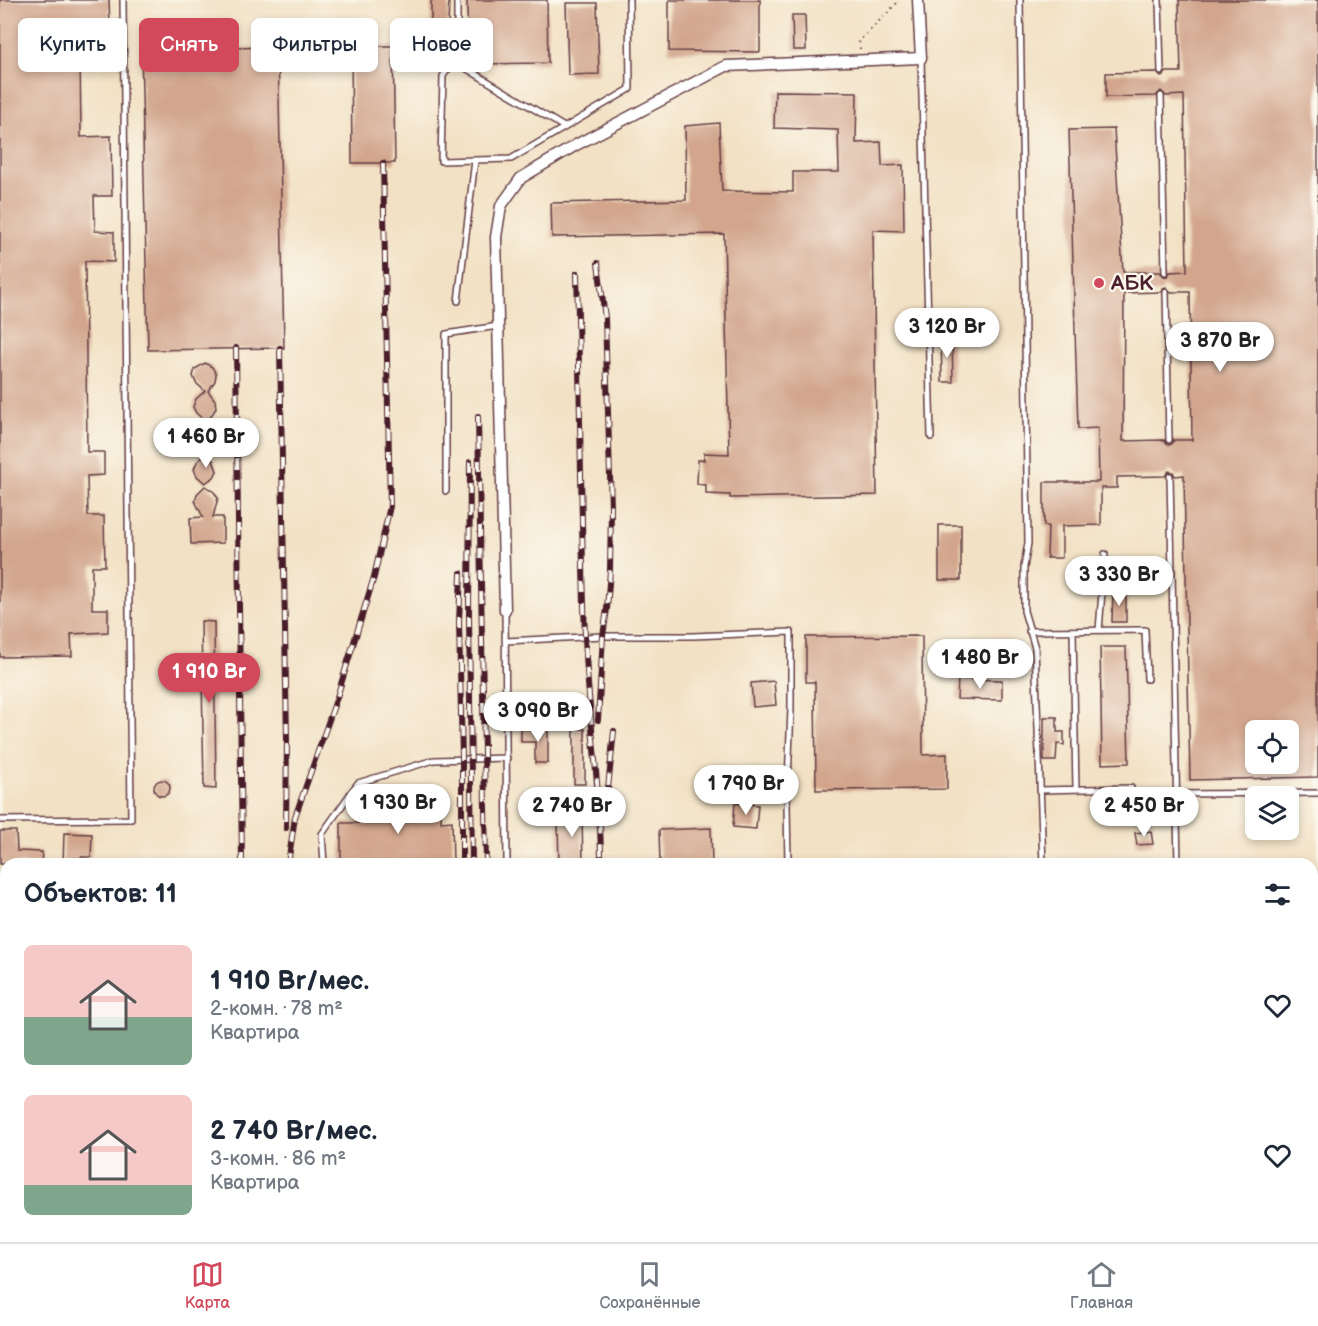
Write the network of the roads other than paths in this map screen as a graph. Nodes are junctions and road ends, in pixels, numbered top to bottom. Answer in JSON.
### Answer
{"nodes":[{"id":1,"x":123,"y":0,"type":"edge"},
{"id":2,"x":457,"y":0,"type":"edge"},
{"id":3,"x":629,"y":0,"type":"edge"},
{"id":4,"x":918,"y":0,"type":"edge"},
{"id":5,"x":1020,"y":0,"type":"edge"},
{"id":6,"x":1159,"y":0,"type":"edge"},
{"id":7,"x":457,"y":18,"type":"edge"},
{"id":8,"x":921,"y":58,"type":"junction"},
{"id":9,"x":446,"y":72,"type":"edge"},
{"id":10,"x":472,"y":72,"type":"edge"},
{"id":11,"x":1161,"y":72,"type":"dead end"},
{"id":12,"x":1161,"y":96,"type":"dead end"},
{"id":13,"x":564,"y":127,"type":"junction"},
{"id":14,"x":474,"y":160,"type":"junction"},
{"id":15,"x":1165,"y":272,"type":"dead end"},
{"id":16,"x":1166,"y":292,"type":"dead end"},
{"id":17,"x":458,"y":301,"type":"dead end"},
{"id":18,"x":499,"y":326,"type":"junction"},
{"id":19,"x":931,"y":437,"type":"dead end"},
{"id":20,"x":1169,"y":440,"type":"dead end"},
{"id":21,"x":1170,"y":476,"type":"dead end"},
{"id":22,"x":446,"y":491,"type":"dead end"},
{"id":23,"x":1105,"y":554,"type":"dead end"},
{"id":24,"x":505,"y":610,"type":"joint"},
{"id":25,"x":1099,"y":630,"type":"junction"},
{"id":26,"x":1073,"y":631,"type":"junction"},
{"id":27,"x":1029,"y":632,"type":"junction"},
{"id":28,"x":506,"y":641,"type":"junction"},
{"id":29,"x":1147,"y":680,"type":"dead end"},
{"id":30,"x":507,"y":758,"type":"junction"},
{"id":31,"x":1131,"y":788,"type":"dead end"},
{"id":32,"x":1076,"y":789,"type":"junction"},
{"id":33,"x":1040,"y":790,"type":"junction"},
{"id":34,"x":1318,"y":793,"type":"edge"},
{"id":35,"x":1177,"y":794,"type":"junction"},
{"id":36,"x":0,"y":820,"type":"edge"},
{"id":37,"x":324,"y":858,"type":"edge"},
{"id":38,"x":507,"y":858,"type":"edge"},
{"id":39,"x":788,"y":858,"type":"edge"},
{"id":40,"x":1043,"y":858,"type":"edge"},
{"id":41,"x":1178,"y":858,"type":"edge"}],
"edges":[{"from":1,"to":36,"type":"lane"},
{"from":2,"to":7,"type":"lane"},
{"from":3,"to":13,"type":"lane"},
{"from":4,"to":8,"type":"street"},
{"from":5,"to":27,"type":"lane"},
{"from":6,"to":11,"type":"lane"},
{"from":8,"to":18,"type":"street"},
{"from":8,"to":19,"type":"lane"},
{"from":9,"to":14,"type":"lane"},
{"from":10,"to":13,"type":"lane"},
{"from":12,"to":15,"type":"lane"},
{"from":13,"to":14,"type":"lane"},
{"from":14,"to":17,"type":"lane"},
{"from":16,"to":20,"type":"lane"},
{"from":18,"to":22,"type":"lane"},
{"from":18,"to":24,"type":"street"},
{"from":21,"to":35,"type":"lane"},
{"from":23,"to":25,"type":"lane"},
{"from":24,"to":28,"type":"lane"},
{"from":25,"to":26,"type":"lane"},
{"from":25,"to":29,"type":"lane"},
{"from":26,"to":27,"type":"lane"},
{"from":26,"to":32,"type":"lane"},
{"from":27,"to":33,"type":"lane"},
{"from":28,"to":30,"type":"lane"},
{"from":28,"to":39,"type":"lane"},
{"from":30,"to":37,"type":"lane"},
{"from":30,"to":38,"type":"lane"},
{"from":31,"to":32,"type":"lane"},
{"from":32,"to":33,"type":"lane"},
{"from":33,"to":40,"type":"lane"},
{"from":34,"to":35,"type":"lane"},
{"from":35,"to":41,"type":"lane"}]}
